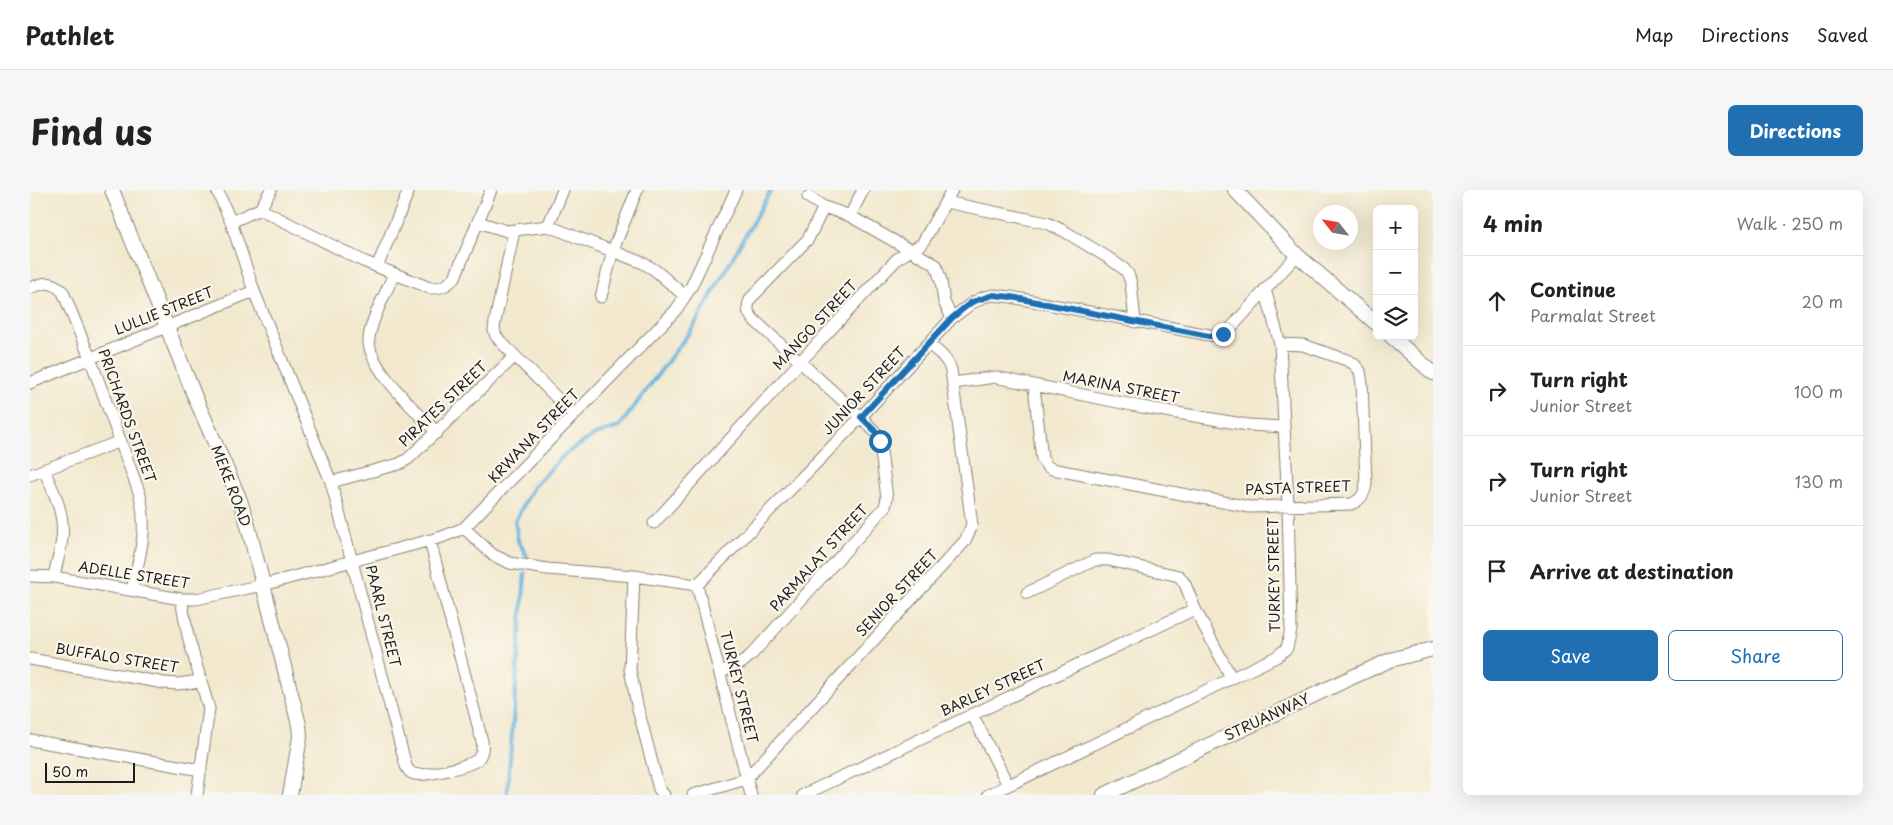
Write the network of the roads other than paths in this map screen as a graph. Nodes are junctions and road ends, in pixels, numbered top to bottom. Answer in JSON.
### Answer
{"nodes":[{"id":1,"x":112,"y":190,"type":"edge"},
{"id":2,"x":217,"y":190,"type":"edge"},
{"id":3,"x":271,"y":190,"type":"edge"},
{"id":4,"x":409,"y":190,"type":"edge"},
{"id":5,"x":491,"y":190,"type":"edge"},
{"id":6,"x":564,"y":190,"type":"edge"},
{"id":7,"x":638,"y":190,"type":"edge"},
{"id":8,"x":736,"y":190,"type":"edge"},
{"id":9,"x":863,"y":190,"type":"edge"},
{"id":10,"x":952,"y":190,"type":"edge"},
{"id":11,"x":1235,"y":190,"type":"edge"},
{"id":12,"x":808,"y":197,"type":"dead end"},
{"id":13,"x":946,"y":202,"type":"junction"},
{"id":14,"x":824,"y":208,"type":"junction"},
{"id":15,"x":260,"y":209,"type":"junction"},
{"id":16,"x":850,"y":216,"type":"junction"},
{"id":17,"x":230,"y":222,"type":"junction"},
{"id":18,"x":478,"y":222,"type":"junction"},
{"id":19,"x":548,"y":226,"type":"junction"},
{"id":20,"x":514,"y":231,"type":"junction"},
{"id":21,"x":613,"y":250,"type":"junction"},
{"id":22,"x":912,"y":251,"type":"junction"},
{"id":23,"x":1298,"y":255,"type":"junction"},
{"id":24,"x":377,"y":267,"type":"junction"},
{"id":25,"x":394,"y":274,"type":"junction"},
{"id":26,"x":30,"y":288,"type":"edge"},
{"id":27,"x":1265,"y":289,"type":"junction"},
{"id":28,"x":254,"y":290,"type":"junction"},
{"id":29,"x":685,"y":296,"type":"junction"},
{"id":30,"x":601,"y":298,"type":"dead end"},
{"id":31,"x":952,"y":318,"type":"junction"},
{"id":32,"x":1373,"y":321,"type":"edge"},
{"id":33,"x":1135,"y":322,"type":"junction"},
{"id":34,"x":168,"y":326,"type":"junction"},
{"id":35,"x":1395,"y":340,"type":"edge"},
{"id":36,"x":928,"y":344,"type":"junction"},
{"id":37,"x":1280,"y":344,"type":"junction"},
{"id":38,"x":514,"y":357,"type":"junction"},
{"id":39,"x":90,"y":358,"type":"junction"},
{"id":40,"x":800,"y":362,"type":"junction"},
{"id":41,"x":1433,"y":373,"type":"edge"},
{"id":42,"x":30,"y":383,"type":"edge"},
{"id":43,"x":954,"y":383,"type":"junction"},
{"id":44,"x":1034,"y":386,"type":"junction"},
{"id":45,"x":574,"y":415,"type":"junction"},
{"id":46,"x":861,"y":417,"type":"junction"},
{"id":47,"x":1284,"y":426,"type":"junction"},
{"id":48,"x":437,"y":433,"type":"junction"},
{"id":49,"x":121,"y":441,"type":"junction"},
{"id":50,"x":44,"y":470,"type":"junction"},
{"id":51,"x":30,"y":476,"type":"edge"},
{"id":52,"x":332,"y":482,"type":"junction"},
{"id":53,"x":1288,"y":505,"type":"junction"},
{"id":54,"x":654,"y":523,"type":"dead end"},
{"id":55,"x":464,"y":528,"type":"junction"},
{"id":56,"x":430,"y":541,"type":"junction"},
{"id":57,"x":353,"y":560,"type":"junction"},
{"id":58,"x":30,"y":576,"type":"edge"},
{"id":59,"x":634,"y":576,"type":"junction"},
{"id":60,"x":54,"y":577,"type":"junction"},
{"id":61,"x":263,"y":585,"type":"junction"},
{"id":62,"x":698,"y":585,"type":"junction"},
{"id":63,"x":132,"y":590,"type":"junction"},
{"id":64,"x":1027,"y":593,"type":"dead end"},
{"id":65,"x":181,"y":599,"type":"junction"},
{"id":66,"x":1195,"y":609,"type":"junction"},
{"id":67,"x":1433,"y":648,"type":"edge"},
{"id":68,"x":30,"y":659,"type":"edge"},
{"id":69,"x":721,"y":672,"type":"junction"},
{"id":70,"x":1231,"y":678,"type":"junction"},
{"id":71,"x":200,"y":680,"type":"junction"},
{"id":72,"x":972,"y":714,"type":"junction"},
{"id":73,"x":30,"y":740,"type":"edge"},
{"id":74,"x":201,"y":770,"type":"junction"},
{"id":75,"x":746,"y":779,"type":"junction"},
{"id":76,"x":1008,"y":785,"type":"junction"},
{"id":77,"x":197,"y":795,"type":"edge"},
{"id":78,"x":290,"y":795,"type":"edge"},
{"id":79,"x":664,"y":795,"type":"edge"},
{"id":80,"x":693,"y":795,"type":"edge"},
{"id":81,"x":751,"y":795,"type":"edge"},
{"id":82,"x":803,"y":795,"type":"edge"},
{"id":83,"x":988,"y":795,"type":"edge"},
{"id":84,"x":1104,"y":795,"type":"edge"}],
"edges":[{"from":1,"to":34,"type":"street","name":"MEKE ROAD"},
{"from":2,"to":17,"type":"street","name":"PAARL STREET"},
{"from":3,"to":15,"type":"street"},
{"from":4,"to":24,"type":"street"},
{"from":5,"to":18,"type":"street"},
{"from":6,"to":19,"type":"street"},
{"from":7,"to":21,"type":"street"},
{"from":8,"to":29,"type":"street","name":"KRWANA STREET"},
{"from":9,"to":16,"type":"street"},
{"from":10,"to":13,"type":"street","name":"MANGO STREET"},
{"from":11,"to":23,"type":"street"},
{"from":12,"to":14,"type":"street"},
{"from":13,"to":22,"type":"street","name":"MANGO STREET"},
{"from":13,"to":33,"type":"street"},
{"from":14,"to":16,"type":"street"},
{"from":14,"to":40,"type":"street","name":"PARMALAT STREET"},
{"from":15,"to":17,"type":"street"},
{"from":15,"to":24,"type":"street"},
{"from":16,"to":22,"type":"street"},
{"from":17,"to":28,"type":"street","name":"PAARL STREET"},
{"from":18,"to":20,"type":"street"},
{"from":18,"to":25,"type":"street"},
{"from":19,"to":20,"type":"street"},
{"from":19,"to":21,"type":"street"},
{"from":20,"to":38,"type":"street"},
{"from":21,"to":29,"type":"street"},
{"from":21,"to":30,"type":"street"},
{"from":22,"to":31,"type":"street"},
{"from":22,"to":40,"type":"street","name":"MANGO STREET"},
{"from":23,"to":27,"type":"street","name":"JUNIOR STREET"},
{"from":23,"to":32,"type":"street"},
{"from":24,"to":25,"type":"street"},
{"from":25,"to":48,"type":"street"},
{"from":26,"to":39,"type":"street","name":"PRICHARDS STREET"},
{"from":27,"to":33,"type":"street","name":"JUNIOR STREET"},
{"from":27,"to":37,"type":"street","name":"TURKEY STREET"},
{"from":28,"to":34,"type":"street","name":"LULLIE STREET"},
{"from":28,"to":52,"type":"street","name":"PAARL STREET"},
{"from":29,"to":45,"type":"street","name":"KRWANA STREET"},
{"from":31,"to":33,"type":"street","name":"JUNIOR STREET"},
{"from":31,"to":36,"type":"street","name":"JUNIOR STREET"},
{"from":34,"to":39,"type":"street","name":"LULLIE STREET"},
{"from":34,"to":61,"type":"street","name":"MEKE ROAD"},
{"from":35,"to":41,"type":"street"},
{"from":36,"to":43,"type":"street","name":"SENIOR STREET"},
{"from":36,"to":46,"type":"street","name":"JUNIOR STREET"},
{"from":37,"to":47,"type":"street","name":"TURKEY STREET"},
{"from":37,"to":53,"type":"street","name":"PASTA STREET"},
{"from":38,"to":45,"type":"street"},
{"from":38,"to":48,"type":"street","name":"PIRATES STREET"},
{"from":39,"to":42,"type":"street","name":"LULLIE STREET"},
{"from":39,"to":49,"type":"street","name":"PRICHARDS STREET"},
{"from":40,"to":46,"type":"street","name":"PARMALAT STREET"},
{"from":40,"to":54,"type":"street","name":"MANGO STREET"},
{"from":43,"to":44,"type":"street","name":"MARINA STREET"},
{"from":43,"to":75,"type":"street","name":"SENIOR STREET"},
{"from":44,"to":47,"type":"street","name":"MARINA STREET"},
{"from":44,"to":53,"type":"street","name":"PASTA STREET"},
{"from":45,"to":55,"type":"street","name":"KRWANA STREET"},
{"from":46,"to":62,"type":"street","name":"JUNIOR STREET"},
{"from":46,"to":69,"type":"street","name":"PARMALAT STREET"},
{"from":47,"to":53,"type":"street","name":"TURKEY STREET"},
{"from":48,"to":52,"type":"street","name":"PIRATES STREET"},
{"from":49,"to":50,"type":"street"},
{"from":49,"to":63,"type":"street","name":"PRICHARDS STREET"},
{"from":50,"to":51,"type":"street"},
{"from":50,"to":60,"type":"street"},
{"from":52,"to":57,"type":"street","name":"PAARL STREET"},
{"from":53,"to":70,"type":"street","name":"TURKEY STREET"},
{"from":55,"to":56,"type":"street","name":"KRWANA STREET"},
{"from":55,"to":59,"type":"street"},
{"from":56,"to":57,"type":"street","name":"KRWANA STREET"},
{"from":56,"to":57,"type":"street","name":"PAARL STREET"},
{"from":57,"to":61,"type":"street","name":"KRWANA STREET"},
{"from":58,"to":60,"type":"street","name":"ADELLE STREET"},
{"from":59,"to":62,"type":"street"},
{"from":59,"to":79,"type":"street"},
{"from":60,"to":63,"type":"street","name":"ADELLE STREET"},
{"from":61,"to":65,"type":"street","name":"ADELLE STREET"},
{"from":61,"to":78,"type":"street","name":"MEKE ROAD"},
{"from":62,"to":69,"type":"street","name":"TURKEY STREET"},
{"from":63,"to":65,"type":"street","name":"ADELLE STREET"},
{"from":64,"to":66,"type":"street"},
{"from":65,"to":71,"type":"street"},
{"from":66,"to":70,"type":"street"},
{"from":66,"to":72,"type":"street","name":"BARLEY STREET"},
{"from":67,"to":84,"type":"street","name":"STRUANWAY"},
{"from":68,"to":71,"type":"street","name":"BUFFALO STREET"},
{"from":69,"to":75,"type":"street","name":"TURKEY STREET"},
{"from":70,"to":76,"type":"street","name":"TURKEY STREET"},
{"from":71,"to":74,"type":"street"},
{"from":72,"to":76,"type":"street"},
{"from":72,"to":82,"type":"street","name":"BARLEY STREET"},
{"from":73,"to":74,"type":"street"},
{"from":74,"to":77,"type":"street"},
{"from":75,"to":80,"type":"street"},
{"from":75,"to":81,"type":"street","name":"TURKEY STREET"},
{"from":76,"to":83,"type":"street","name":"TURKEY STREET"}]}
